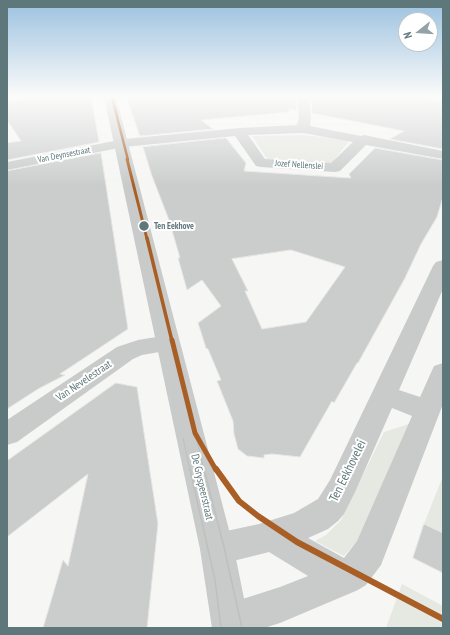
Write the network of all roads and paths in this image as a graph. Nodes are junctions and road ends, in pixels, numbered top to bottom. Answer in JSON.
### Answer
{"nodes":[{"id":1,"x":117,"y":127,"type":"edge"},
{"id":2,"x":303,"y":129,"type":"joint"},
{"id":3,"x":239,"y":132,"type":"junction"},
{"id":4,"x":364,"y":140,"type":"junction"},
{"id":5,"x":121,"y":144,"type":"junction"},
{"id":6,"x":443,"y":155,"type":"edge"},
{"id":7,"x":7,"y":166,"type":"edge"},
{"id":8,"x":443,"y":266,"type":"edge"},
{"id":9,"x":168,"y":343,"type":"junction"},
{"id":10,"x":443,"y":372,"type":"edge"},
{"id":11,"x":384,"y":395,"type":"junction"},
{"id":12,"x":427,"y":411,"type":"junction"},
{"id":13,"x":7,"y":434,"type":"edge"},
{"id":14,"x":270,"y":535,"type":"junction"},
{"id":15,"x":216,"y":549,"type":"junction"},
{"id":16,"x":346,"y":578,"type":"junction"},
{"id":17,"x":231,"y":626,"type":"edge"}],
"edges":[{"from":1,"to":5,"type":"street","name":"De Gryspeerstraat"},
{"from":2,"to":3,"type":"street"},
{"from":2,"to":4,"type":"street"},
{"from":3,"to":4,"type":"street","name":"Jozef Nellenslei"},
{"from":3,"to":5,"type":"street"},
{"from":4,"to":6,"type":"street"},
{"from":5,"to":7,"type":"street","name":"Van Deynsestraat"},
{"from":5,"to":9,"type":"street","name":"De Gryspeerstraat"},
{"from":8,"to":11,"type":"street","name":"Ten Eekhovelei"},
{"from":9,"to":13,"type":"street","name":"Van Nevelestraat"},
{"from":9,"to":15,"type":"street","name":"De Gryspeerstraat"},
{"from":10,"to":12,"type":"street"},
{"from":11,"to":12,"type":"street"},
{"from":11,"to":14,"type":"street","name":"Ten Eekhovelei"},
{"from":12,"to":16,"type":"street"},
{"from":14,"to":15,"type":"street","name":"Ten Eekhovelei"},
{"from":14,"to":16,"type":"street"},
{"from":15,"to":17,"type":"street"},
{"from":16,"to":17,"type":"street"}]}
